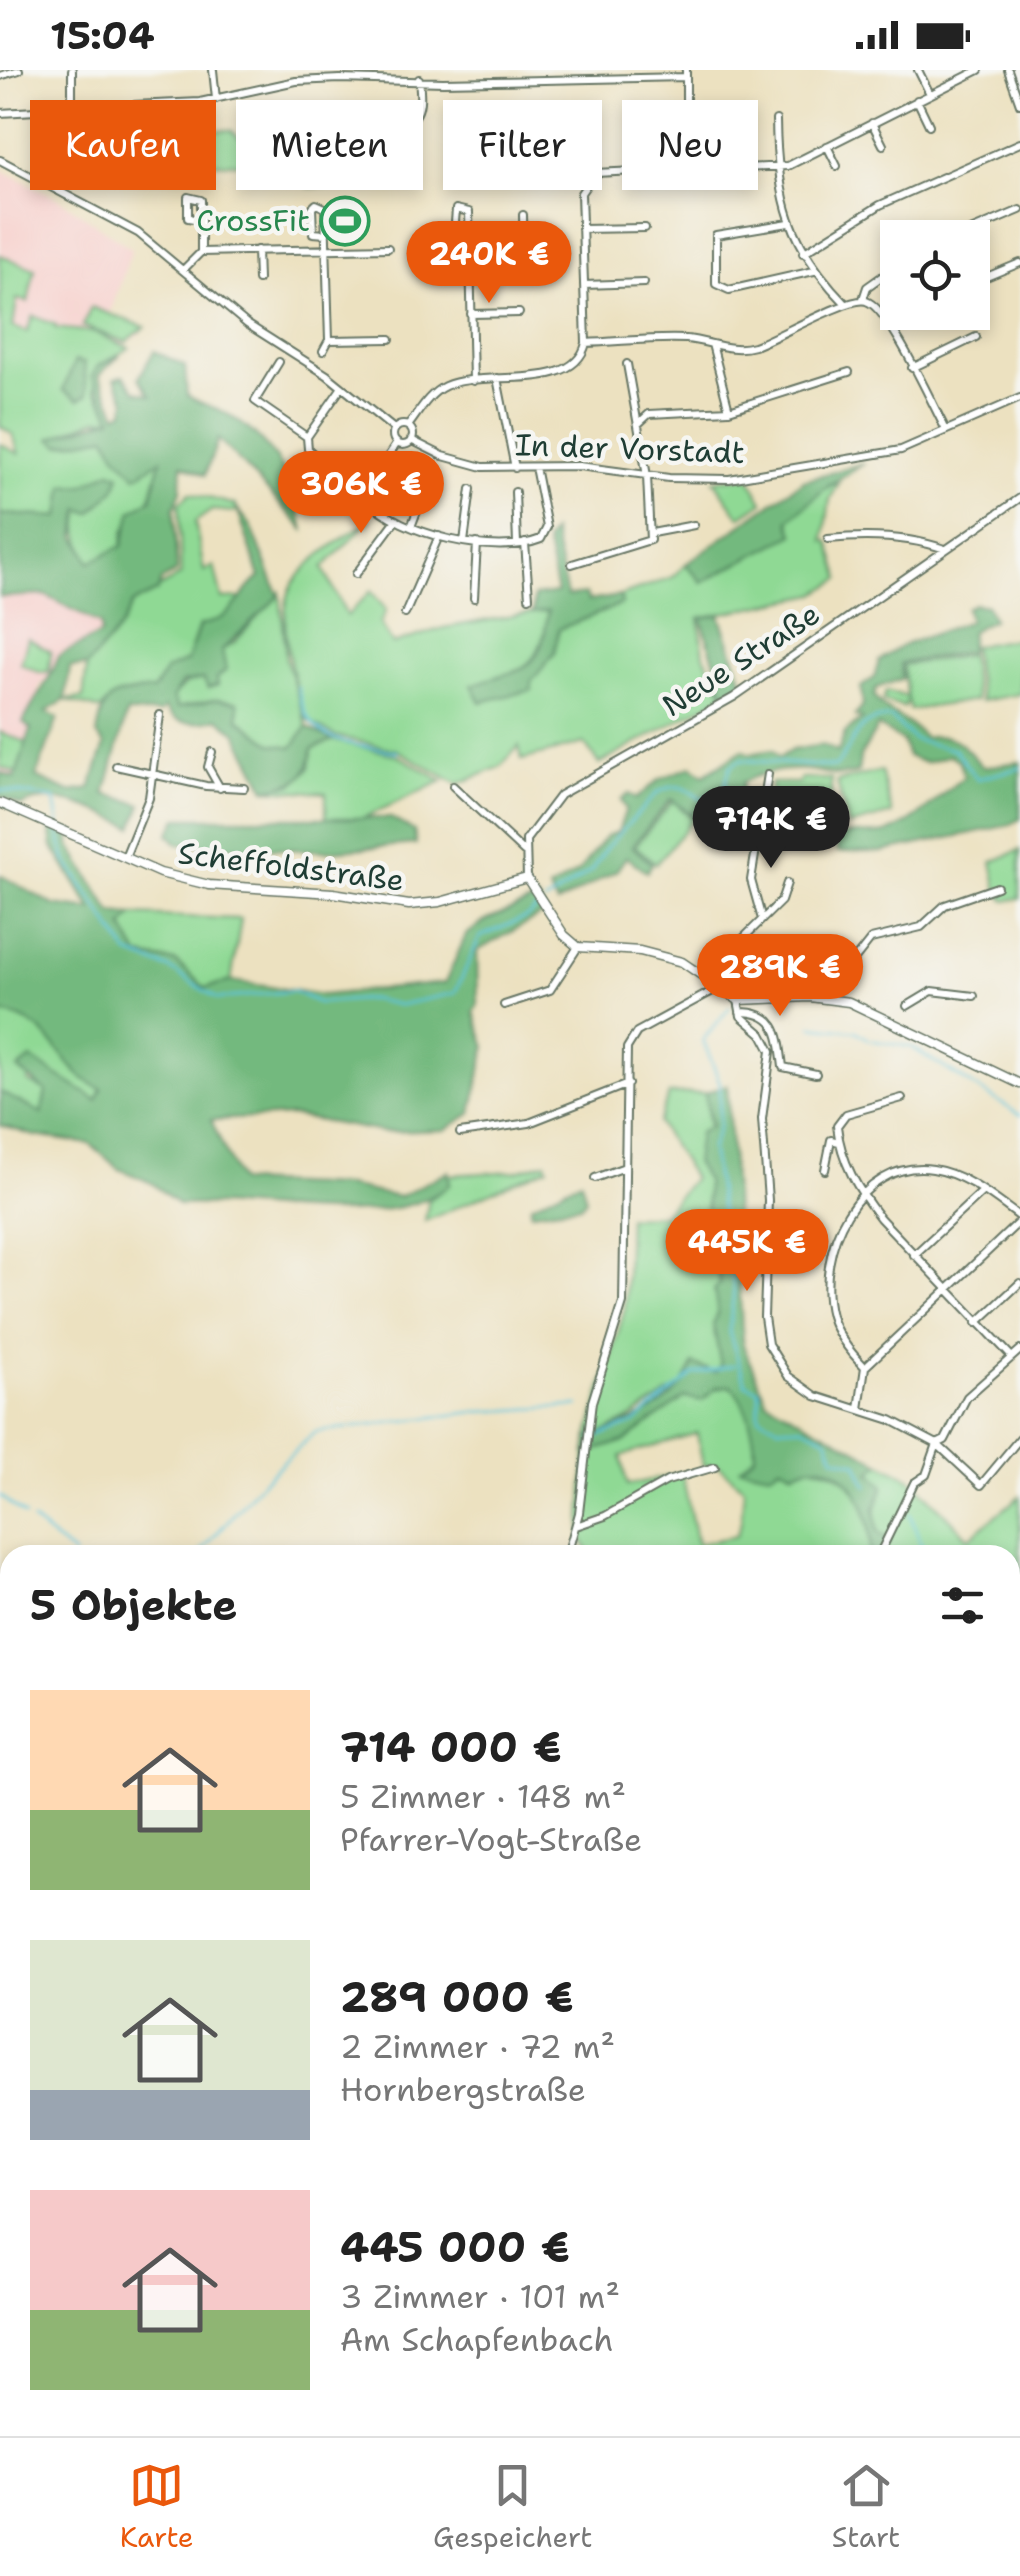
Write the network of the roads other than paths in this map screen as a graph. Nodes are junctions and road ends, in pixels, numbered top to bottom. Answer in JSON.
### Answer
{"nodes":[{"id":1,"x":19,"y":70,"type":"edge"},
{"id":2,"x":72,"y":70,"type":"edge"},
{"id":3,"x":213,"y":70,"type":"edge"},
{"id":4,"x":918,"y":70,"type":"edge"},
{"id":5,"x":1008,"y":70,"type":"edge"},
{"id":6,"x":975,"y":71,"type":"edge"},
{"id":7,"x":686,"y":74,"type":"edge"},
{"id":8,"x":0,"y":76,"type":"edge"},
{"id":9,"x":420,"y":79,"type":"junction"},
{"id":10,"x":930,"y":94,"type":"junction"},
{"id":11,"x":216,"y":99,"type":"junction"},
{"id":12,"x":202,"y":100,"type":"edge"},
{"id":13,"x":419,"y":100,"type":"edge"},
{"id":14,"x":686,"y":100,"type":"edge"},
{"id":15,"x":917,"y":100,"type":"junction"},
{"id":16,"x":1020,"y":104,"type":"edge"},
{"id":17,"x":0,"y":112,"type":"edge"},
{"id":18,"x":776,"y":120,"type":"dead end"},
{"id":19,"x":872,"y":122,"type":"junction"},
{"id":20,"x":929,"y":125,"type":"dead end"},
{"id":21,"x":1020,"y":143,"type":"edge"},
{"id":22,"x":883,"y":145,"type":"dead end"},
{"id":23,"x":827,"y":146,"type":"junction"},
{"id":24,"x":0,"y":160,"type":"edge"},
{"id":25,"x":837,"y":166,"type":"dead end"},
{"id":26,"x":758,"y":168,"type":"edge"},
{"id":27,"x":776,"y":168,"type":"junction"},
{"id":28,"x":622,"y":171,"type":"edge"},
{"id":29,"x":1020,"y":210,"type":"edge"},
{"id":30,"x":523,"y":215,"type":"dead end"},
{"id":31,"x":201,"y":220,"type":"dead end"},
{"id":32,"x":789,"y":223,"type":"junction"},
{"id":33,"x":990,"y":223,"type":"edge"},
{"id":34,"x":646,"y":228,"type":"dead end"},
{"id":35,"x":582,"y":229,"type":"junction"},
{"id":36,"x":326,"y":234,"type":"junction"},
{"id":37,"x":469,"y":239,"type":"junction"},
{"id":38,"x":388,"y":248,"type":"dead end"},
{"id":39,"x":326,"y":249,"type":"junction"},
{"id":40,"x":256,"y":250,"type":"junction"},
{"id":41,"x":201,"y":252,"type":"junction"},
{"id":42,"x":804,"y":253,"type":"junction"},
{"id":43,"x":470,"y":255,"type":"junction"},
{"id":44,"x":1020,"y":263,"type":"edge"},
{"id":45,"x":184,"y":269,"type":"junction"},
{"id":46,"x":814,"y":270,"type":"junction"},
{"id":47,"x":990,"y":276,"type":"edge"},
{"id":48,"x":880,"y":278,"type":"edge"},
{"id":49,"x":258,"y":280,"type":"dead end"},
{"id":50,"x":584,"y":284,"type":"junction"},
{"id":51,"x":644,"y":284,"type":"dead end"},
{"id":52,"x":863,"y":299,"type":"junction"},
{"id":53,"x":846,"y":302,"type":"junction"},
{"id":54,"x":880,"y":311,"type":"edge"},
{"id":55,"x":520,"y":313,"type":"dead end"},
{"id":56,"x":471,"y":314,"type":"junction"},
{"id":57,"x":891,"y":330,"type":"edge"},
{"id":58,"x":976,"y":338,"type":"dead end"},
{"id":59,"x":390,"y":339,"type":"dead end"},
{"id":60,"x":329,"y":340,"type":"junction"},
{"id":61,"x":586,"y":343,"type":"junction"},
{"id":62,"x":712,"y":344,"type":"junction"},
{"id":63,"x":322,"y":351,"type":"dead end"},
{"id":64,"x":279,"y":362,"type":"dead end"},
{"id":65,"x":627,"y":364,"type":"dead end"},
{"id":66,"x":912,"y":368,"type":"junction"},
{"id":67,"x":848,"y":372,"type":"dead end"},
{"id":68,"x":497,"y":378,"type":"junction"},
{"id":69,"x":473,"y":381,"type":"junction"},
{"id":70,"x":342,"y":387,"type":"junction"},
{"id":71,"x":1020,"y":398,"type":"edge"},
{"id":72,"x":729,"y":410,"type":"junction"},
{"id":73,"x":638,"y":425,"type":"junction"},
{"id":74,"x":408,"y":426,"type":"junction"},
{"id":75,"x":394,"y":429,"type":"junction"},
{"id":76,"x":946,"y":430,"type":"junction"},
{"id":77,"x":307,"y":437,"type":"junction"},
{"id":78,"x":411,"y":440,"type":"junction"},
{"id":79,"x":397,"y":443,"type":"junction"},
{"id":80,"x":515,"y":468,"type":"junction"},
{"id":81,"x":536,"y":468,"type":"junction"},
{"id":82,"x":646,"y":476,"type":"junction"},
{"id":83,"x":430,"y":477,"type":"dead end"},
{"id":84,"x":471,"y":489,"type":"dead end"},
{"id":85,"x":514,"y":492,"type":"dead end"},
{"id":86,"x":365,"y":494,"type":"junction"},
{"id":87,"x":1017,"y":503,"type":"edge"},
{"id":88,"x":396,"y":520,"type":"junction"},
{"id":89,"x":694,"y":525,"type":"dead end"},
{"id":90,"x":411,"y":527,"type":"junction"},
{"id":91,"x":652,"y":533,"type":"junction"},
{"id":92,"x":439,"y":536,"type":"junction"},
{"id":93,"x":828,"y":539,"type":"dead end"},
{"id":94,"x":464,"y":542,"type":"junction"},
{"id":95,"x":477,"y":544,"type":"junction"},
{"id":96,"x":521,"y":544,"type":"junction"},
{"id":97,"x":946,"y":549,"type":"junction"},
{"id":98,"x":572,"y":564,"type":"dead end"},
{"id":99,"x":356,"y":574,"type":"dead end"},
{"id":100,"x":529,"y":597,"type":"dead end"},
{"id":101,"x":474,"y":598,"type":"dead end"},
{"id":102,"x":404,"y":614,"type":"dead end"},
{"id":103,"x":160,"y":715,"type":"dead end"},
{"id":104,"x":212,"y":752,"type":"dead end"},
{"id":105,"x":116,"y":766,"type":"dead end"},
{"id":106,"x":153,"y":774,"type":"junction"},
{"id":107,"x":768,"y":774,"type":"dead end"},
{"id":108,"x":452,"y":786,"type":"dead end"},
{"id":109,"x":220,"y":788,"type":"junction"},
{"id":110,"x":244,"y":788,"type":"dead end"},
{"id":111,"x":0,"y":803,"type":"edge"},
{"id":112,"x":524,"y":852,"type":"junction"},
{"id":113,"x":125,"y":857,"type":"junction"},
{"id":114,"x":528,"y":878,"type":"junction"},
{"id":115,"x":788,"y":883,"type":"dead end"},
{"id":116,"x":997,"y":886,"type":"dead end"},
{"id":117,"x":762,"y":916,"type":"junction"},
{"id":118,"x":578,"y":947,"type":"junction"},
{"id":119,"x":706,"y":976,"type":"junction"},
{"id":120,"x":718,"y":988,"type":"junction"},
{"id":121,"x":974,"y":996,"type":"dead end"},
{"id":122,"x":826,"y":997,"type":"junction"},
{"id":123,"x":738,"y":1000,"type":"junction"},
{"id":124,"x":504,"y":1005,"type":"dead end"},
{"id":125,"x":907,"y":1006,"type":"dead end"},
{"id":126,"x":739,"y":1012,"type":"junction"},
{"id":127,"x":816,"y":1074,"type":"dead end"},
{"id":128,"x":628,"y":1084,"type":"junction"},
{"id":129,"x":1020,"y":1084,"type":"edge"},
{"id":130,"x":902,"y":1098,"type":"dead end"},
{"id":131,"x":460,"y":1134,"type":"dead end"},
{"id":132,"x":839,"y":1142,"type":"junction"},
{"id":133,"x":625,"y":1167,"type":"junction"},
{"id":134,"x":825,"y":1170,"type":"dead end"},
{"id":135,"x":595,"y":1178,"type":"dead end"},
{"id":136,"x":983,"y":1191,"type":"junction"},
{"id":137,"x":862,"y":1194,"type":"junction"},
{"id":138,"x":1020,"y":1219,"type":"edge"},
{"id":139,"x":914,"y":1255,"type":"junction"},
{"id":140,"x":1020,"y":1283,"type":"edge"},
{"id":141,"x":944,"y":1288,"type":"junction"},
{"id":142,"x":977,"y":1323,"type":"junction"},
{"id":143,"x":1020,"y":1350,"type":"edge"},
{"id":144,"x":1011,"y":1356,"type":"junction"},
{"id":145,"x":865,"y":1367,"type":"junction"},
{"id":146,"x":859,"y":1409,"type":"junction"},
{"id":147,"x":1020,"y":1438,"type":"edge"},
{"id":148,"x":937,"y":1444,"type":"junction"},
{"id":149,"x":715,"y":1467,"type":"dead end"},
{"id":150,"x":576,"y":1526,"type":"junction"},
{"id":151,"x":570,"y":1545,"type":"edge"},
{"id":152,"x":884,"y":1545,"type":"edge"}],
"edges":[{"from":1,"to":8,"type":"street"},
{"from":2,"to":17,"type":"street"},
{"from":3,"to":11,"type":"street"},
{"from":4,"to":10,"type":"street"},
{"from":5,"to":16,"type":"street"},
{"from":6,"to":10,"type":"street"},
{"from":7,"to":9,"type":"street"},
{"from":7,"to":14,"type":"street"},
{"from":9,"to":11,"type":"street"},
{"from":9,"to":13,"type":"street"},
{"from":10,"to":15,"type":"street"},
{"from":11,"to":12,"type":"street"},
{"from":15,"to":19,"type":"street"},
{"from":15,"to":20,"type":"street"},
{"from":18,"to":27,"type":"street"},
{"from":19,"to":22,"type":"street"},
{"from":19,"to":23,"type":"street"},
{"from":21,"to":42,"type":"street"},
{"from":23,"to":25,"type":"street"},
{"from":23,"to":27,"type":"street"},
{"from":24,"to":45,"type":"street"},
{"from":26,"to":27,"type":"street"},
{"from":27,"to":32,"type":"street"},
{"from":28,"to":35,"type":"street"},
{"from":29,"to":33,"type":"street"},
{"from":30,"to":43,"type":"street"},
{"from":31,"to":41,"type":"street"},
{"from":32,"to":42,"type":"street"},
{"from":32,"to":46,"type":"street"},
{"from":34,"to":35,"type":"street"},
{"from":35,"to":50,"type":"street"},
{"from":36,"to":36,"type":"street"},
{"from":36,"to":39,"type":"street"},
{"from":37,"to":37,"type":"street"},
{"from":37,"to":43,"type":"street"},
{"from":38,"to":39,"type":"street"},
{"from":39,"to":40,"type":"street"},
{"from":39,"to":60,"type":"street"},
{"from":40,"to":41,"type":"street"},
{"from":40,"to":49,"type":"street"},
{"from":41,"to":45,"type":"street"},
{"from":42,"to":46,"type":"street"},
{"from":43,"to":56,"type":"street"},
{"from":44,"to":47,"type":"street"},
{"from":45,"to":70,"type":"street"},
{"from":46,"to":53,"type":"street"},
{"from":48,"to":52,"type":"street"},
{"from":50,"to":51,"type":"street"},
{"from":50,"to":61,"type":"street"},
{"from":52,"to":53,"type":"street"},
{"from":52,"to":54,"type":"street"},
{"from":53,"to":62,"type":"street"},
{"from":55,"to":56,"type":"street"},
{"from":56,"to":69,"type":"street"},
{"from":57,"to":66,"type":"street"},
{"from":58,"to":66,"type":"street"},
{"from":59,"to":60,"type":"street"},
{"from":60,"to":63,"type":"street"},
{"from":61,"to":62,"type":"street"},
{"from":61,"to":68,"type":"street"},
{"from":62,"to":72,"type":"street"},
{"from":64,"to":77,"type":"street"},
{"from":65,"to":73,"type":"street"},
{"from":66,"to":76,"type":"street"},
{"from":67,"to":72,"type":"street"},
{"from":68,"to":69,"type":"street"},
{"from":68,"to":80,"type":"street"},
{"from":69,"to":74,"type":"street"},
{"from":70,"to":75,"type":"street"},
{"from":70,"to":77,"type":"street"},
{"from":71,"to":76,"type":"street","name":"In der Vorstadt"},
{"from":72,"to":73,"type":"street"},
{"from":73,"to":82,"type":"street"},
{"from":74,"to":75,"type":"street"},
{"from":74,"to":78,"type":"street"},
{"from":75,"to":79,"type":"street"},
{"from":76,"to":82,"type":"street","name":"In der Vorstadt"},
{"from":77,"to":86,"type":"street"},
{"from":78,"to":79,"type":"street"},
{"from":78,"to":80,"type":"street","name":"In der Vorstadt"},
{"from":79,"to":86,"type":"street"},
{"from":80,"to":81,"type":"street","name":"In der Vorstadt"},
{"from":81,"to":82,"type":"street","name":"In der Vorstadt"},
{"from":81,"to":96,"type":"street"},
{"from":82,"to":91,"type":"street"},
{"from":83,"to":90,"type":"street"},
{"from":84,"to":94,"type":"street"},
{"from":85,"to":96,"type":"street"},
{"from":86,"to":88,"type":"street"},
{"from":87,"to":97,"type":"street","name":"Neue Straße"},
{"from":88,"to":90,"type":"street"},
{"from":88,"to":99,"type":"street"},
{"from":89,"to":91,"type":"street"},
{"from":90,"to":92,"type":"street"},
{"from":91,"to":98,"type":"street"},
{"from":92,"to":94,"type":"street"},
{"from":92,"to":102,"type":"street"},
{"from":93,"to":97,"type":"street"},
{"from":94,"to":95,"type":"street"},
{"from":95,"to":96,"type":"street"},
{"from":95,"to":101,"type":"street"},
{"from":96,"to":100,"type":"street"},
{"from":97,"to":112,"type":"street","name":"Neue Straße"},
{"from":103,"to":106,"type":"street"},
{"from":104,"to":109,"type":"street"},
{"from":105,"to":106,"type":"street"},
{"from":106,"to":109,"type":"street"},
{"from":106,"to":113,"type":"street"},
{"from":107,"to":117,"type":"street"},
{"from":108,"to":112,"type":"street"},
{"from":109,"to":110,"type":"street"},
{"from":111,"to":113,"type":"main road","name":"Scheffoldstraße"},
{"from":112,"to":114,"type":"street"},
{"from":113,"to":114,"type":"main road","name":"Scheffoldstraße"},
{"from":114,"to":118,"type":"main road"},
{"from":115,"to":117,"type":"street"},
{"from":116,"to":122,"type":"street"},
{"from":117,"to":119,"type":"street"},
{"from":118,"to":119,"type":"main road"},
{"from":118,"to":124,"type":"street"},
{"from":119,"to":120,"type":"main road"},
{"from":120,"to":123,"type":"main road"},
{"from":120,"to":128,"type":"street"},
{"from":121,"to":125,"type":"street"},
{"from":122,"to":123,"type":"main road"},
{"from":122,"to":129,"type":"main road"},
{"from":123,"to":126,"type":"street"},
{"from":126,"to":127,"type":"street"},
{"from":126,"to":146,"type":"street"},
{"from":128,"to":131,"type":"street"},
{"from":128,"to":133,"type":"street"},
{"from":130,"to":132,"type":"street"},
{"from":132,"to":134,"type":"street"},
{"from":132,"to":137,"type":"street"},
{"from":133,"to":135,"type":"street"},
{"from":133,"to":150,"type":"street"},
{"from":136,"to":137,"type":"street"},
{"from":136,"to":138,"type":"street"},
{"from":136,"to":139,"type":"street"},
{"from":137,"to":139,"type":"street"},
{"from":137,"to":145,"type":"street"},
{"from":138,"to":141,"type":"street"},
{"from":139,"to":141,"type":"street"},
{"from":140,"to":142,"type":"street"},
{"from":141,"to":142,"type":"street"},
{"from":141,"to":145,"type":"street"},
{"from":142,"to":144,"type":"street"},
{"from":143,"to":144,"type":"street"},
{"from":144,"to":148,"type":"street"},
{"from":145,"to":146,"type":"street"},
{"from":146,"to":148,"type":"street"},
{"from":147,"to":148,"type":"street"},
{"from":148,"to":152,"type":"street"},
{"from":149,"to":150,"type":"street"},
{"from":150,"to":151,"type":"street"}]}
